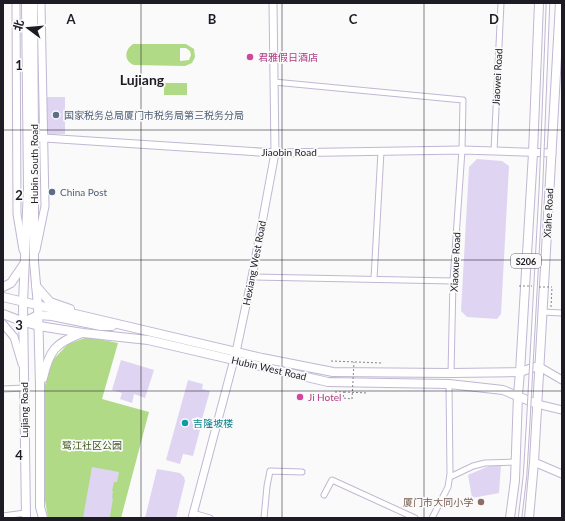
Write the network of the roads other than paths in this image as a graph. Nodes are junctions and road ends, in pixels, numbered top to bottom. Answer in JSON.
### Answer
{"nodes":[{"id":1,"x":16,"y":3,"type":"edge"},
{"id":2,"x":26,"y":3,"type":"edge"},
{"id":3,"x":33,"y":3,"type":"edge"},
{"id":4,"x":41,"y":3,"type":"edge"},
{"id":5,"x":273,"y":3,"type":"edge"},
{"id":6,"x":501,"y":3,"type":"edge"},
{"id":7,"x":539,"y":3,"type":"edge"},
{"id":8,"x":548,"y":3,"type":"edge"},
{"id":9,"x":560,"y":3,"type":"edge"},
{"id":10,"x":561,"y":21,"type":"edge"},
{"id":11,"x":274,"y":82,"type":"junction"},
{"id":12,"x":31,"y":137,"type":"junction"},
{"id":13,"x":44,"y":138,"type":"junction"},
{"id":14,"x":462,"y":150,"type":"junction"},
{"id":15,"x":381,"y":151,"type":"junction"},
{"id":16,"x":494,"y":151,"type":"junction"},
{"id":17,"x":275,"y":153,"type":"junction"},
{"id":18,"x":533,"y":153,"type":"junction"},
{"id":19,"x":552,"y":153,"type":"junction"},
{"id":20,"x":34,"y":262,"type":"junction"},
{"id":21,"x":25,"y":263,"type":"junction"},
{"id":22,"x":252,"y":277,"type":"junction"},
{"id":23,"x":374,"y":279,"type":"junction"},
{"id":24,"x":453,"y":281,"type":"junction"},
{"id":25,"x":36,"y":286,"type":"junction"},
{"id":26,"x":3,"y":287,"type":"edge"},
{"id":27,"x":3,"y":297,"type":"edge"},
{"id":28,"x":23,"y":303,"type":"junction"},
{"id":29,"x":38,"y":311,"type":"junction"},
{"id":30,"x":542,"y":312,"type":"junction"},
{"id":31,"x":562,"y":313,"type":"edge"},
{"id":32,"x":3,"y":314,"type":"edge"},
{"id":33,"x":94,"y":319,"type":"junction"},
{"id":34,"x":24,"y":322,"type":"junction"},
{"id":35,"x":3,"y":324,"type":"edge"},
{"id":36,"x":39,"y":326,"type":"junction"},
{"id":37,"x":127,"y":326,"type":"junction"},
{"id":38,"x":83,"y":333,"type":"junction"},
{"id":39,"x":234,"y":356,"type":"junction"},
{"id":40,"x":538,"y":366,"type":"junction"},
{"id":41,"x":24,"y":369,"type":"junction"},
{"id":42,"x":520,"y":372,"type":"junction"},
{"id":43,"x":451,"y":373,"type":"junction"},
{"id":44,"x":562,"y":380,"type":"edge"},
{"id":45,"x":449,"y":384,"type":"junction"},
{"id":46,"x":40,"y":387,"type":"junction"},
{"id":47,"x":24,"y":388,"type":"junction"},
{"id":48,"x":3,"y":389,"type":"edge"},
{"id":49,"x":518,"y":396,"type":"junction"},
{"id":50,"x":537,"y":404,"type":"junction"},
{"id":51,"x":562,"y":410,"type":"edge"},
{"id":52,"x":516,"y":462,"type":"junction"},
{"id":53,"x":534,"y":462,"type":"junction"},
{"id":54,"x":302,"y":472,"type":"dead end"},
{"id":55,"x":562,"y":474,"type":"edge"},
{"id":56,"x":450,"y":477,"type":"junction"},
{"id":57,"x":324,"y":495,"type":"dead end"},
{"id":58,"x":3,"y":516,"type":"edge"},
{"id":59,"x":25,"y":516,"type":"edge"},
{"id":60,"x":193,"y":516,"type":"edge"},
{"id":61,"x":43,"y":518,"type":"edge"},
{"id":62,"x":210,"y":518,"type":"edge"},
{"id":63,"x":264,"y":518,"type":"edge"},
{"id":64,"x":415,"y":518,"type":"edge"},
{"id":65,"x":432,"y":518,"type":"edge"},
{"id":66,"x":510,"y":518,"type":"edge"},
{"id":67,"x":520,"y":518,"type":"edge"},
{"id":68,"x":529,"y":518,"type":"edge"}],
"edges":[{"from":1,"to":21,"type":"street"},
{"from":2,"to":12,"type":"main road","name":"Hubin South Road"},
{"from":3,"to":12,"type":"main road","name":"Hubin South Road"},
{"from":4,"to":13,"type":"street"},
{"from":5,"to":11,"type":"street","name":"Hexiang West Road"},
{"from":6,"to":16,"type":"street","name":"Jiaowei Road"},
{"from":7,"to":18,"type":"main road","name":"Xiahe Road","number":"S206"},
{"from":8,"to":67,"type":"lane","bridge":true},
{"from":9,"to":10,"type":"main road","name":"Xiahe Road","number":"S206"},
{"from":10,"to":19,"type":"main road","name":"Xiahe Road","number":"S206"},
{"from":11,"to":14,"type":"street","name":"Xiaoxue Road"},
{"from":11,"to":17,"type":"street","name":"Hexiang West Road"},
{"from":12,"to":13,"type":"street","name":"Jiaobin Road"},
{"from":12,"to":20,"type":"main road","name":"Hubin South Road"},
{"from":12,"to":21,"type":"main road","name":"Hubin South Road"},
{"from":13,"to":17,"type":"street","name":"Jiaobin Road"},
{"from":13,"to":20,"type":"street"},
{"from":14,"to":15,"type":"street","name":"Jiaobin Road"},
{"from":14,"to":16,"type":"street","name":"Jiaobin Road"},
{"from":14,"to":24,"type":"street","name":"Xiaoxue Road"},
{"from":15,"to":17,"type":"street","name":"Jiaobin Road"},
{"from":15,"to":23,"type":"street"},
{"from":16,"to":18,"type":"street","name":"Jiaobin Road"},
{"from":17,"to":22,"type":"street","name":"Hexiang West Road"},
{"from":18,"to":19,"type":"street","name":"Jiaobin Road"},
{"from":18,"to":42,"type":"main road","name":"Xiahe Road","number":"S206"},
{"from":19,"to":30,"type":"main road","name":"Xiahe Road","number":"S206"},
{"from":20,"to":25,"type":"main road","name":"Hubin South Road"},
{"from":21,"to":26,"type":"main road"},
{"from":21,"to":28,"type":"main road","name":"Hubin South Road"},
{"from":22,"to":23,"type":"street"},
{"from":22,"to":39,"type":"street","name":"Hexiang West Road"},
{"from":23,"to":24,"type":"street"},
{"from":24,"to":43,"type":"street","name":"Xiaoxue Road"},
{"from":25,"to":29,"type":"main road","name":"Hubin South Road"},
{"from":25,"to":33,"type":"main road"},
{"from":27,"to":28,"type":"main road","name":"Hubin West Road"},
{"from":28,"to":29,"type":"main road","name":"Hubin West Road"},
{"from":28,"to":34,"type":"main road","name":"Lujiang Road"},
{"from":29,"to":33,"type":"main road","name":"Hubin West Road"},
{"from":29,"to":34,"type":"main road"},
{"from":29,"to":36,"type":"main road","name":"Hubin South Road"},
{"from":29,"to":37,"type":"main road"},
{"from":30,"to":31,"type":"street"},
{"from":30,"to":40,"type":"main road","name":"Xiahe Road","number":"S206"},
{"from":32,"to":34,"type":"main road","name":"Hubin West Road"},
{"from":33,"to":37,"type":"main road","name":"Hubin West Road"},
{"from":34,"to":36,"type":"main road","name":"Hubin West Road"},
{"from":34,"to":41,"type":"main road","name":"Lujiang Road"},
{"from":35,"to":41,"type":"street"},
{"from":36,"to":38,"type":"main road","name":"Hubin West Road"},
{"from":36,"to":46,"type":"main road","name":"Lujiang Road"},
{"from":37,"to":39,"type":"main road","name":"Hubin West Road"},
{"from":38,"to":39,"type":"main road","name":"Hubin West Road"},
{"from":38,"to":46,"type":"main road"},
{"from":39,"to":43,"type":"main road","name":"Hubin West Road"},
{"from":39,"to":45,"type":"main road","name":"Hubin West Road"},
{"from":39,"to":60,"type":"street","name":"Hexiang West Road"},
{"from":40,"to":42,"type":"main road","name":"Hubin West Road"},
{"from":40,"to":44,"type":"street"},
{"from":40,"to":50,"type":"main road","name":"Xiahe Road","number":"S206"},
{"from":41,"to":47,"type":"main road","name":"Lujiang Road"},
{"from":42,"to":43,"type":"main road","name":"Hubin West Road"},
{"from":42,"to":49,"type":"main road","name":"Xiahe Road","number":"S206"},
{"from":45,"to":49,"type":"main road","name":"Hubin West Road"},
{"from":45,"to":56,"type":"street"},
{"from":46,"to":61,"type":"main road","name":"Lujiang Road"},
{"from":47,"to":48,"type":"street"},
{"from":47,"to":59,"type":"main road","name":"Lujiang Road"},
{"from":49,"to":50,"type":"main road","name":"Hubin West Road"},
{"from":49,"to":52,"type":"main road","name":"Xiahe Road","number":"S206"},
{"from":50,"to":51,"type":"street"},
{"from":50,"to":53,"type":"main road","name":"Xiahe Road","number":"S206"},
{"from":52,"to":56,"type":"street"},
{"from":52,"to":66,"type":"main road","name":"Xiahe Road","number":"S206"},
{"from":53,"to":55,"type":"street"},
{"from":53,"to":68,"type":"main road","name":"Xiahe Road","number":"S206"},
{"from":54,"to":63,"type":"street"},
{"from":56,"to":65,"type":"street"},
{"from":57,"to":64,"type":"street"},
{"from":58,"to":59,"type":"street"},
{"from":60,"to":62,"type":"street"}]}
